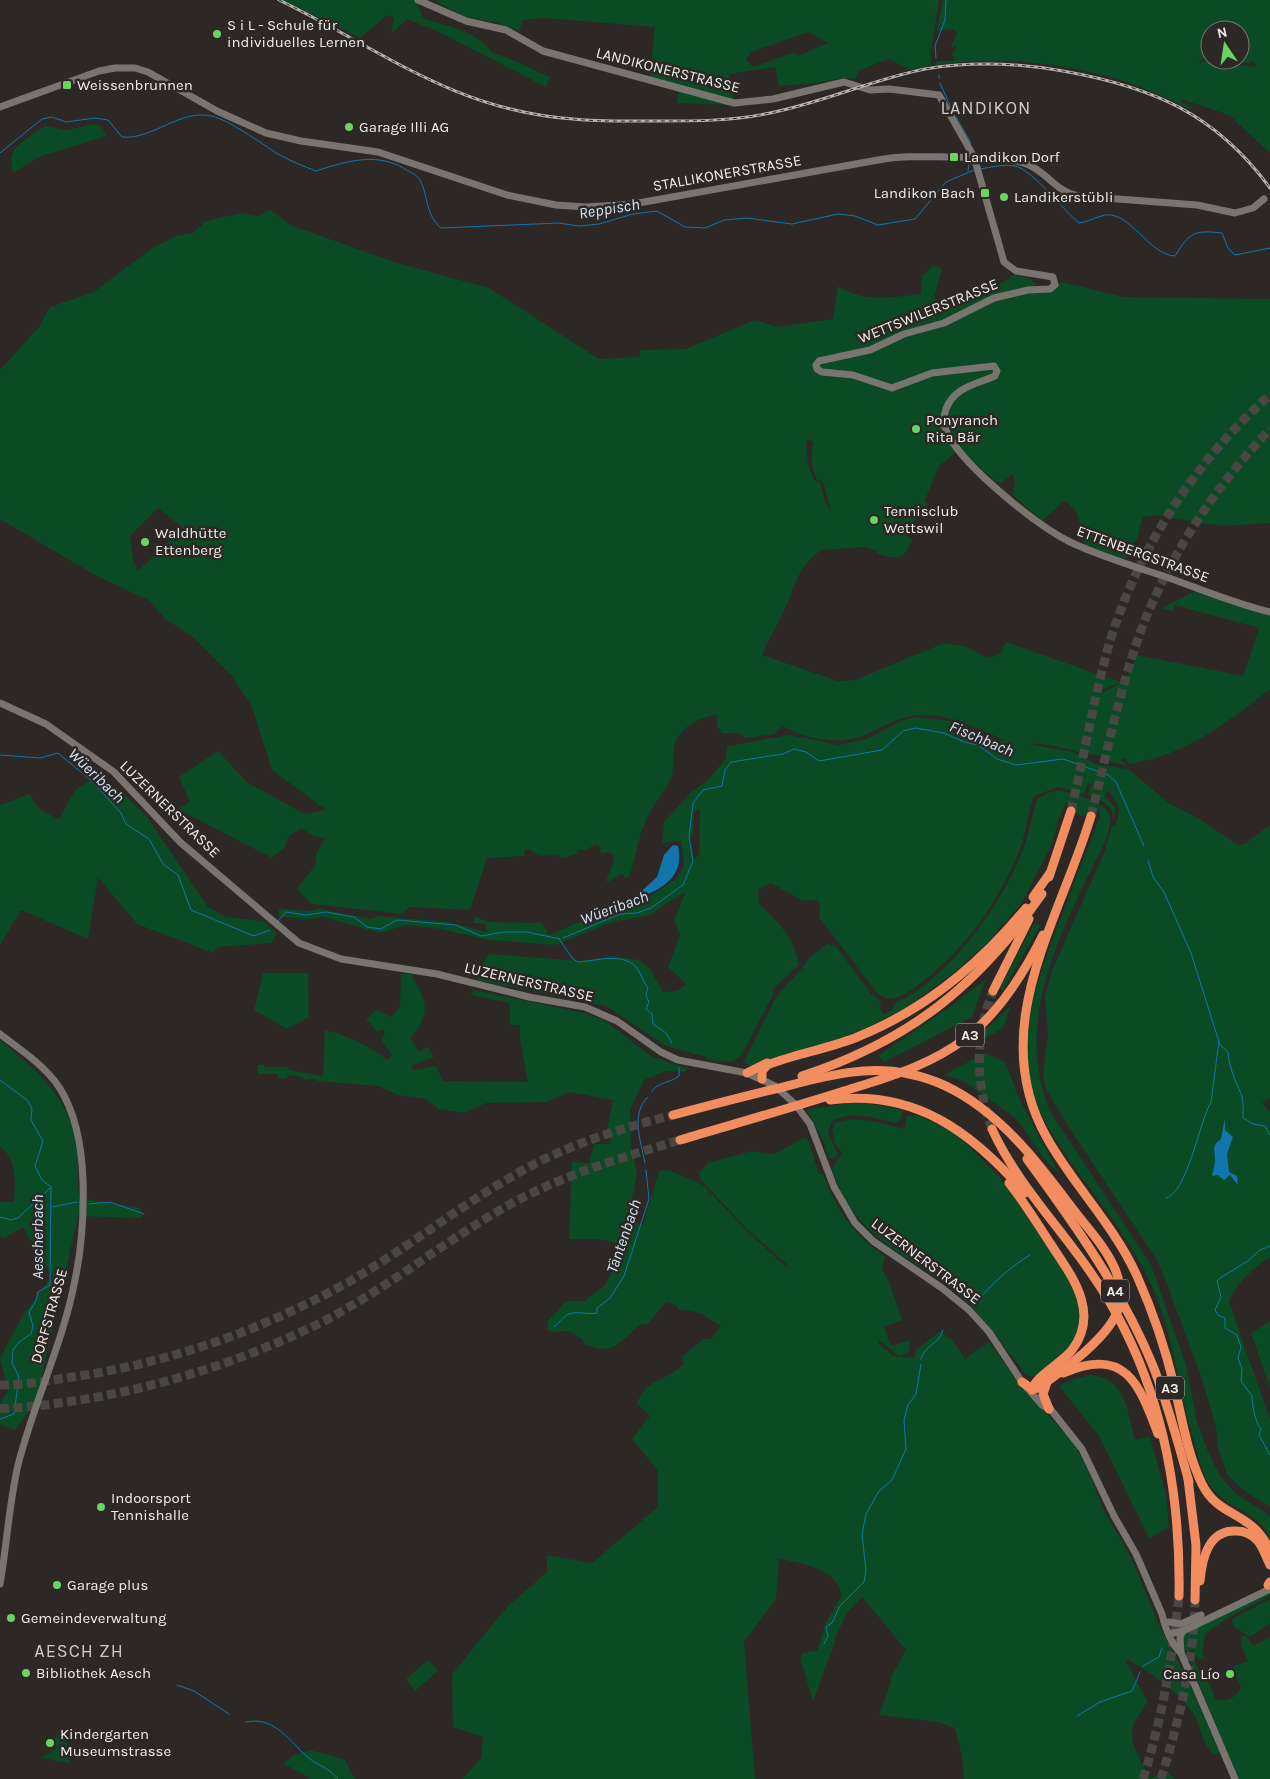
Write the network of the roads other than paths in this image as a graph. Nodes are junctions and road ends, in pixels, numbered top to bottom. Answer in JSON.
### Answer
{"nodes":[{"id":1,"x":418,"y":0,"type":"edge"},
{"id":2,"x":0,"y":107,"type":"edge"},
{"id":3,"x":974,"y":157,"type":"junction"},
{"id":4,"x":1264,"y":199,"type":"dead end"},
{"id":5,"x":945,"y":412,"type":"joint"},
{"id":6,"x":1270,"y":612,"type":"edge"},
{"id":7,"x":0,"y":703,"type":"edge"},
{"id":8,"x":1071,"y":811,"type":"tunnel mouth"},
{"id":9,"x":1091,"y":816,"type":"tunnel mouth"},
{"id":10,"x":1050,"y":873,"type":"junction"},
{"id":11,"x":1068,"y":883,"type":"junction"},
{"id":12,"x":1042,"y":894,"type":"junction"},
{"id":13,"x":992,"y":991,"type":"tunnel mouth"},
{"id":14,"x":0,"y":1034,"type":"edge"},
{"id":15,"x":779,"y":1060,"type":"junction"},
{"id":16,"x":747,"y":1072,"type":"junction"},
{"id":17,"x":762,"y":1079,"type":"junction"},
{"id":18,"x":733,"y":1099,"type":"junction"},
{"id":19,"x":802,"y":1104,"type":"junction"},
{"id":20,"x":672,"y":1115,"type":"tunnel mouth"},
{"id":21,"x":995,"y":1125,"type":"junction"},
{"id":22,"x":680,"y":1140,"type":"tunnel mouth"},
{"id":23,"x":973,"y":1141,"type":"junction"},
{"id":24,"x":1074,"y":1249,"type":"junction"},
{"id":25,"x":1144,"y":1294,"type":"junction"},
{"id":26,"x":1023,"y":1379,"type":"joint"},
{"id":27,"x":1039,"y":1385,"type":"junction"},
{"id":28,"x":1049,"y":1408,"type":"junction"},
{"id":29,"x":1173,"y":1480,"type":"junction"},
{"id":30,"x":1189,"y":1482,"type":"junction"},
{"id":31,"x":1270,"y":1551,"type":"edge"},
{"id":32,"x":1270,"y":1565,"type":"edge"},
{"id":33,"x":0,"y":1584,"type":"edge"},
{"id":34,"x":1269,"y":1585,"type":"edge"},
{"id":35,"x":1179,"y":1596,"type":"tunnel mouth"},
{"id":36,"x":1162,"y":1614,"type":"junction"},
{"id":37,"x":1194,"y":1619,"type":"junction"},
{"id":38,"x":1168,"y":1622,"type":"junction"},
{"id":39,"x":1183,"y":1631,"type":"junction"},
{"id":40,"x":1172,"y":1633,"type":"junction"},
{"id":41,"x":1181,"y":1653,"type":"junction"},
{"id":42,"x":1235,"y":1779,"type":"edge"}],
"edges":[{"from":1,"to":3,"type":"street","name":"LANDIKONERSTRASSE"},
{"from":2,"to":3,"type":"street","name":"STALLIKONERSTRASSE"},
{"from":3,"to":4,"type":"street","name":"STALLIKONERSTRASSE"},
{"from":3,"to":5,"type":"street","name":"WETTSWILERSTRASSE"},
{"from":5,"to":6,"type":"street","name":"ETTENBERGSTRASSE"},
{"from":7,"to":16,"type":"street","name":"LUZERNERSTRASSE"},
{"from":8,"to":10,"type":"highway"},
{"from":9,"to":11,"type":"highway","number":"A3"},
{"from":10,"to":12,"type":"highway"},
{"from":10,"to":15,"type":"highway"},
{"from":11,"to":19,"type":"highway","number":"A3"},
{"from":11,"to":25,"type":"highway","number":"A3"},
{"from":12,"to":13,"type":"highway"},
{"from":12,"to":18,"type":"highway"},
{"from":14,"to":33,"type":"street","name":"DORFSTRASSE"},
{"from":15,"to":16,"type":"highway"},
{"from":15,"to":17,"type":"highway"},
{"from":16,"to":17,"type":"street","name":"LUZERNERSTRASSE"},
{"from":17,"to":26,"type":"street","name":"LUZERNERSTRASSE"},
{"from":18,"to":20,"type":"highway"},
{"from":18,"to":21,"type":"highway","number":"A4"},
{"from":19,"to":22,"type":"highway","number":"A3"},
{"from":19,"to":23,"type":"highway","number":"A4"},
{"from":21,"to":24,"type":"highway","number":"A4"},
{"from":21,"to":27,"type":"highway"},
{"from":21,"to":30,"type":"highway","number":"A4"},
{"from":23,"to":24,"type":"highway","number":"A4"},
{"from":23,"to":27,"type":"highway"},
{"from":24,"to":29,"type":"highway","number":"A4"},
{"from":25,"to":30,"type":"highway","number":"A3"},
{"from":25,"to":31,"type":"highway"},
{"from":26,"to":27,"type":"highway"},
{"from":27,"to":28,"type":"street"},
{"from":27,"to":28,"type":"highway"},
{"from":27,"to":29,"type":"highway"},
{"from":28,"to":36,"type":"street"},
{"from":29,"to":35,"type":"highway","number":"A4"},
{"from":30,"to":32,"type":"highway","number":"A4"},
{"from":34,"to":37,"type":"street"},
{"from":34,"to":39,"type":"street"},
{"from":36,"to":38,"type":"street"},
{"from":36,"to":40,"type":"street"},
{"from":37,"to":38,"type":"street"},
{"from":37,"to":40,"type":"street"},
{"from":38,"to":40,"type":"street"},
{"from":39,"to":40,"type":"street"},
{"from":39,"to":41,"type":"street"},
{"from":40,"to":41,"type":"street"},
{"from":41,"to":42,"type":"street"}]}
